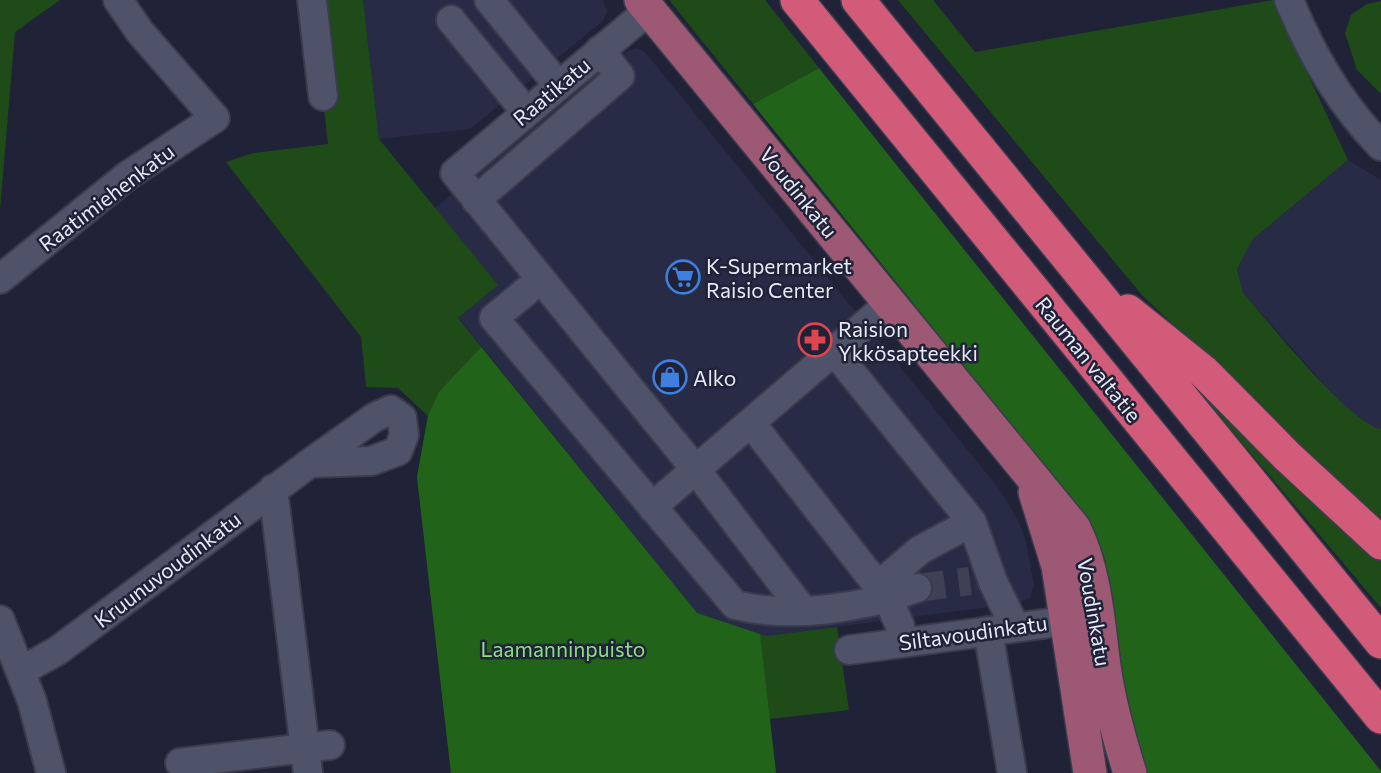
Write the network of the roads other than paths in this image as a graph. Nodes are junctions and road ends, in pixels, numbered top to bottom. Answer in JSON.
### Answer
{"nodes":[{"id":1,"x":118,"y":0,"type":"edge"},
{"id":2,"x":312,"y":0,"type":"edge"},
{"id":3,"x":489,"y":0,"type":"edge"},
{"id":4,"x":797,"y":0,"type":"edge"},
{"id":5,"x":858,"y":0,"type":"edge"},
{"id":6,"x":1289,"y":0,"type":"edge"},
{"id":7,"x":645,"y":5,"type":"edge"},
{"id":8,"x":451,"y":20,"type":"dead end"},
{"id":9,"x":600,"y":50,"type":"junction"},
{"id":10,"x":558,"y":85,"type":"junction"},
{"id":11,"x":323,"y":96,"type":"dead end"},
{"id":12,"x":526,"y":112,"type":"junction"},
{"id":13,"x":1381,"y":146,"type":"edge"},
{"id":14,"x":476,"y":200,"type":"junction"},
{"id":15,"x":1075,"y":269,"type":"junction"},
{"id":16,"x":0,"y":279,"type":"edge"},
{"id":17,"x":541,"y":279,"type":"junction"},
{"id":18,"x":890,"y":303,"type":"junction"},
{"id":19,"x":834,"y":351,"type":"junction"},
{"id":20,"x":750,"y":423,"type":"junction"},
{"id":21,"x":310,"y":463,"type":"dead end"},
{"id":22,"x":696,"y":470,"type":"junction"},
{"id":23,"x":273,"y":489,"type":"junction"},
{"id":24,"x":652,"y":507,"type":"junction"},
{"id":25,"x":972,"y":522,"type":"junction"},
{"id":26,"x":1381,"y":543,"type":"edge"},
{"id":27,"x":917,"y":588,"type":"tunnel mouth"},
{"id":28,"x":884,"y":592,"type":"junction"},
{"id":29,"x":841,"y":607,"type":"junction"},
{"id":30,"x":802,"y":609,"type":"junction"},
{"id":31,"x":1082,"y":618,"type":"junction"},
{"id":32,"x":0,"y":620,"type":"edge"},
{"id":33,"x":1001,"y":629,"type":"junction"},
{"id":34,"x":901,"y":642,"type":"junction"},
{"id":35,"x":1381,"y":642,"type":"edge"},
{"id":36,"x":849,"y":650,"type":"dead end"},
{"id":37,"x":21,"y":671,"type":"junction"},
{"id":38,"x":1381,"y":717,"type":"edge"},
{"id":39,"x":314,"y":755,"type":"edge"},
{"id":40,"x":180,"y":763,"type":"dead end"},
{"id":41,"x":51,"y":773,"type":"edge"},
{"id":42,"x":1012,"y":773,"type":"edge"},
{"id":43,"x":1090,"y":773,"type":"edge"},
{"id":44,"x":1130,"y":773,"type":"edge"}],
"edges":[{"from":1,"to":16,"type":"street","name":"Raatimiehenkatu"},
{"from":2,"to":11,"type":"street"},
{"from":3,"to":10,"type":"street"},
{"from":4,"to":38,"type":"highway","name":"Rauman valtatie"},
{"from":5,"to":15,"type":"highway"},
{"from":6,"to":13,"type":"street"},
{"from":7,"to":9,"type":"street","name":"Raatikatu"},
{"from":7,"to":18,"type":"main road","name":"Voudinkatu"},
{"from":8,"to":12,"type":"street"},
{"from":9,"to":10,"type":"street","name":"Raatikatu"},
{"from":9,"to":14,"type":"street"},
{"from":10,"to":12,"type":"street","name":"Raatikatu"},
{"from":12,"to":14,"type":"street","name":"Raatikatu"},
{"from":14,"to":17,"type":"street"},
{"from":15,"to":26,"type":"highway"},
{"from":15,"to":35,"type":"highway"},
{"from":17,"to":22,"type":"street"},
{"from":17,"to":24,"type":"street"},
{"from":18,"to":19,"type":"street"},
{"from":18,"to":31,"type":"main road","name":"Voudinkatu"},
{"from":19,"to":20,"type":"street"},
{"from":19,"to":25,"type":"street"},
{"from":20,"to":22,"type":"street"},
{"from":20,"to":28,"type":"street"},
{"from":21,"to":23,"type":"street","name":"Kruunuvoudinkatu"},
{"from":22,"to":24,"type":"street"},
{"from":22,"to":30,"type":"street"},
{"from":23,"to":37,"type":"street","name":"Kruunuvoudinkatu"},
{"from":23,"to":39,"type":"street"},
{"from":24,"to":30,"type":"street"},
{"from":25,"to":28,"type":"street"},
{"from":25,"to":33,"type":"street"},
{"from":27,"to":28,"type":"street"},
{"from":28,"to":29,"type":"street"},
{"from":28,"to":34,"type":"street"},
{"from":29,"to":30,"type":"street"},
{"from":29,"to":34,"type":"street"},
{"from":31,"to":33,"type":"street","name":"Siltavoudinkatu"},
{"from":31,"to":43,"type":"main road","name":"Voudinkatu"},
{"from":31,"to":44,"type":"main road","name":"Voudinkatu"},
{"from":32,"to":37,"type":"street"},
{"from":33,"to":34,"type":"street","name":"Siltavoudinkatu"},
{"from":33,"to":42,"type":"street"},
{"from":34,"to":36,"type":"street","name":"Siltavoudinkatu"},
{"from":37,"to":41,"type":"street"},
{"from":39,"to":40,"type":"street"}]}
